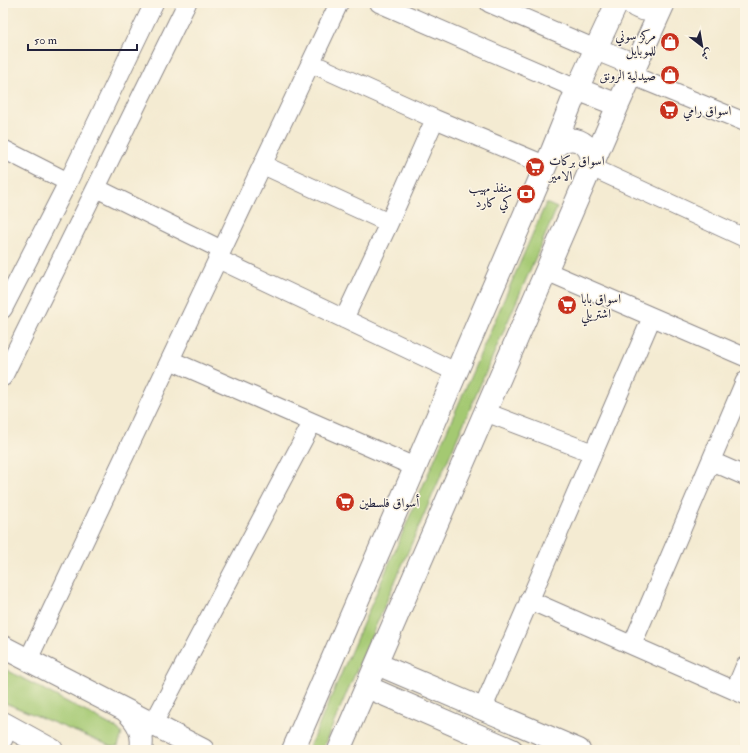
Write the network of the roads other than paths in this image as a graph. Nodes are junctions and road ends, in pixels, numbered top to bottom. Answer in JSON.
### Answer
{"nodes":[{"id":1,"x":154,"y":3,"type":"edge"},
{"id":2,"x":187,"y":3,"type":"edge"},
{"id":3,"x":339,"y":3,"type":"edge"},
{"id":4,"x":379,"y":3,"type":"edge"},
{"id":5,"x":489,"y":3,"type":"edge"},
{"id":6,"x":617,"y":3,"type":"edge"},
{"id":7,"x":631,"y":3,"type":"edge"},
{"id":8,"x":664,"y":3,"type":"edge"},
{"id":9,"x":596,"y":49,"type":"junction"},
{"id":10,"x":311,"y":63,"type":"junction"},
{"id":11,"x":633,"y":70,"type":"junction"},
{"id":12,"x":578,"y":89,"type":"junction"},
{"id":13,"x":618,"y":105,"type":"junction"},
{"id":14,"x":435,"y":119,"type":"junction"},
{"id":15,"x":745,"y":122,"type":"edge"},
{"id":16,"x":3,"y":149,"type":"edge"},
{"id":17,"x":549,"y":158,"type":"junction"},
{"id":18,"x":262,"y":165,"type":"junction"},
{"id":19,"x":591,"y":167,"type":"junction"},
{"id":20,"x":68,"y":182,"type":"junction"},
{"id":21,"x":96,"y":188,"type":"junction"},
{"id":22,"x":389,"y":223,"type":"junction"},
{"id":23,"x":745,"y":238,"type":"edge"},
{"id":24,"x":220,"y":255,"type":"junction"},
{"id":25,"x":546,"y":271,"type":"junction"},
{"id":26,"x":3,"y":309,"type":"edge"},
{"id":27,"x":652,"y":317,"type":"junction"},
{"id":28,"x":344,"y":319,"type":"junction"},
{"id":29,"x":745,"y":357,"type":"edge"},
{"id":30,"x":170,"y":360,"type":"junction"},
{"id":31,"x":456,"y":372,"type":"junction"},
{"id":32,"x":3,"y":377,"type":"edge"},
{"id":33,"x":745,"y":381,"type":"edge"},
{"id":34,"x":485,"y":412,"type":"junction"},
{"id":35,"x":312,"y":423,"type":"junction"},
{"id":36,"x":593,"y":453,"type":"junction"},
{"id":37,"x":711,"y":461,"type":"junction"},
{"id":38,"x":415,"y":467,"type":"junction"},
{"id":39,"x":745,"y":476,"type":"edge"},
{"id":40,"x":529,"y":600,"type":"junction"},
{"id":41,"x":632,"y":645,"type":"junction"},
{"id":42,"x":3,"y":647,"type":"edge"},
{"id":43,"x":28,"y":660,"type":"junction"},
{"id":44,"x":377,"y":664,"type":"junction"},
{"id":45,"x":745,"y":666,"type":"edge"},
{"id":46,"x":367,"y":687,"type":"junction"},
{"id":47,"x":740,"y":692,"type":"edge"},
{"id":48,"x":483,"y":708,"type":"junction"},
{"id":49,"x":125,"y":710,"type":"junction"},
{"id":50,"x":153,"y":724,"type":"junction"},
{"id":51,"x":5,"y":730,"type":"edge"},
{"id":52,"x":503,"y":748,"type":"edge"},
{"id":53,"x":52,"y":750,"type":"edge"},
{"id":54,"x":141,"y":750,"type":"edge"},
{"id":55,"x":203,"y":750,"type":"edge"},
{"id":56,"x":293,"y":750,"type":"edge"},
{"id":57,"x":339,"y":750,"type":"edge"},
{"id":58,"x":579,"y":750,"type":"edge"}],
"edges":[{"from":1,"to":20,"type":"street"},
{"from":2,"to":21,"type":"street"},
{"from":3,"to":10,"type":"street"},
{"from":4,"to":12,"type":"street"},
{"from":5,"to":9,"type":"street"},
{"from":6,"to":9,"type":"main road"},
{"from":7,"to":8,"type":"main road"},
{"from":8,"to":11,"type":"main road"},
{"from":9,"to":11,"type":"main road"},
{"from":9,"to":12,"type":"main road"},
{"from":10,"to":14,"type":"street"},
{"from":10,"to":18,"type":"street"},
{"from":11,"to":13,"type":"main road"},
{"from":11,"to":15,"type":"street"},
{"from":12,"to":13,"type":"main road"},
{"from":12,"to":17,"type":"main road"},
{"from":13,"to":19,"type":"main road"},
{"from":14,"to":17,"type":"street"},
{"from":14,"to":22,"type":"street"},
{"from":16,"to":20,"type":"street"},
{"from":17,"to":19,"type":"main road"},
{"from":17,"to":31,"type":"main road"},
{"from":18,"to":22,"type":"street"},
{"from":18,"to":24,"type":"street"},
{"from":19,"to":23,"type":"street"},
{"from":19,"to":25,"type":"main road"},
{"from":20,"to":26,"type":"street"},
{"from":21,"to":24,"type":"street"},
{"from":21,"to":32,"type":"street"},
{"from":22,"to":28,"type":"street"},
{"from":24,"to":28,"type":"street"},
{"from":24,"to":30,"type":"street"},
{"from":25,"to":27,"type":"street"},
{"from":25,"to":34,"type":"main road"},
{"from":27,"to":29,"type":"street"},
{"from":27,"to":36,"type":"street"},
{"from":28,"to":31,"type":"street"},
{"from":30,"to":35,"type":"street"},
{"from":30,"to":43,"type":"street"},
{"from":31,"to":38,"type":"main road"},
{"from":33,"to":37,"type":"street"},
{"from":34,"to":36,"type":"street"},
{"from":34,"to":44,"type":"main road"},
{"from":35,"to":38,"type":"street"},
{"from":35,"to":50,"type":"street"},
{"from":36,"to":40,"type":"street"},
{"from":37,"to":39,"type":"street"},
{"from":37,"to":41,"type":"street"},
{"from":38,"to":56,"type":"main road"},
{"from":40,"to":41,"type":"street"},
{"from":40,"to":48,"type":"street"},
{"from":41,"to":47,"type":"street"},
{"from":42,"to":43,"type":"main road"},
{"from":43,"to":49,"type":"main road"},
{"from":44,"to":46,"type":"main road"},
{"from":44,"to":48,"type":"main road"},
{"from":45,"to":47,"type":"street"},
{"from":46,"to":52,"type":"main road"},
{"from":46,"to":57,"type":"main road"},
{"from":48,"to":58,"type":"main road"},
{"from":49,"to":50,"type":"main road"},
{"from":49,"to":54,"type":"main road"},
{"from":50,"to":55,"type":"main road"},
{"from":51,"to":53,"type":"main road"}]}
